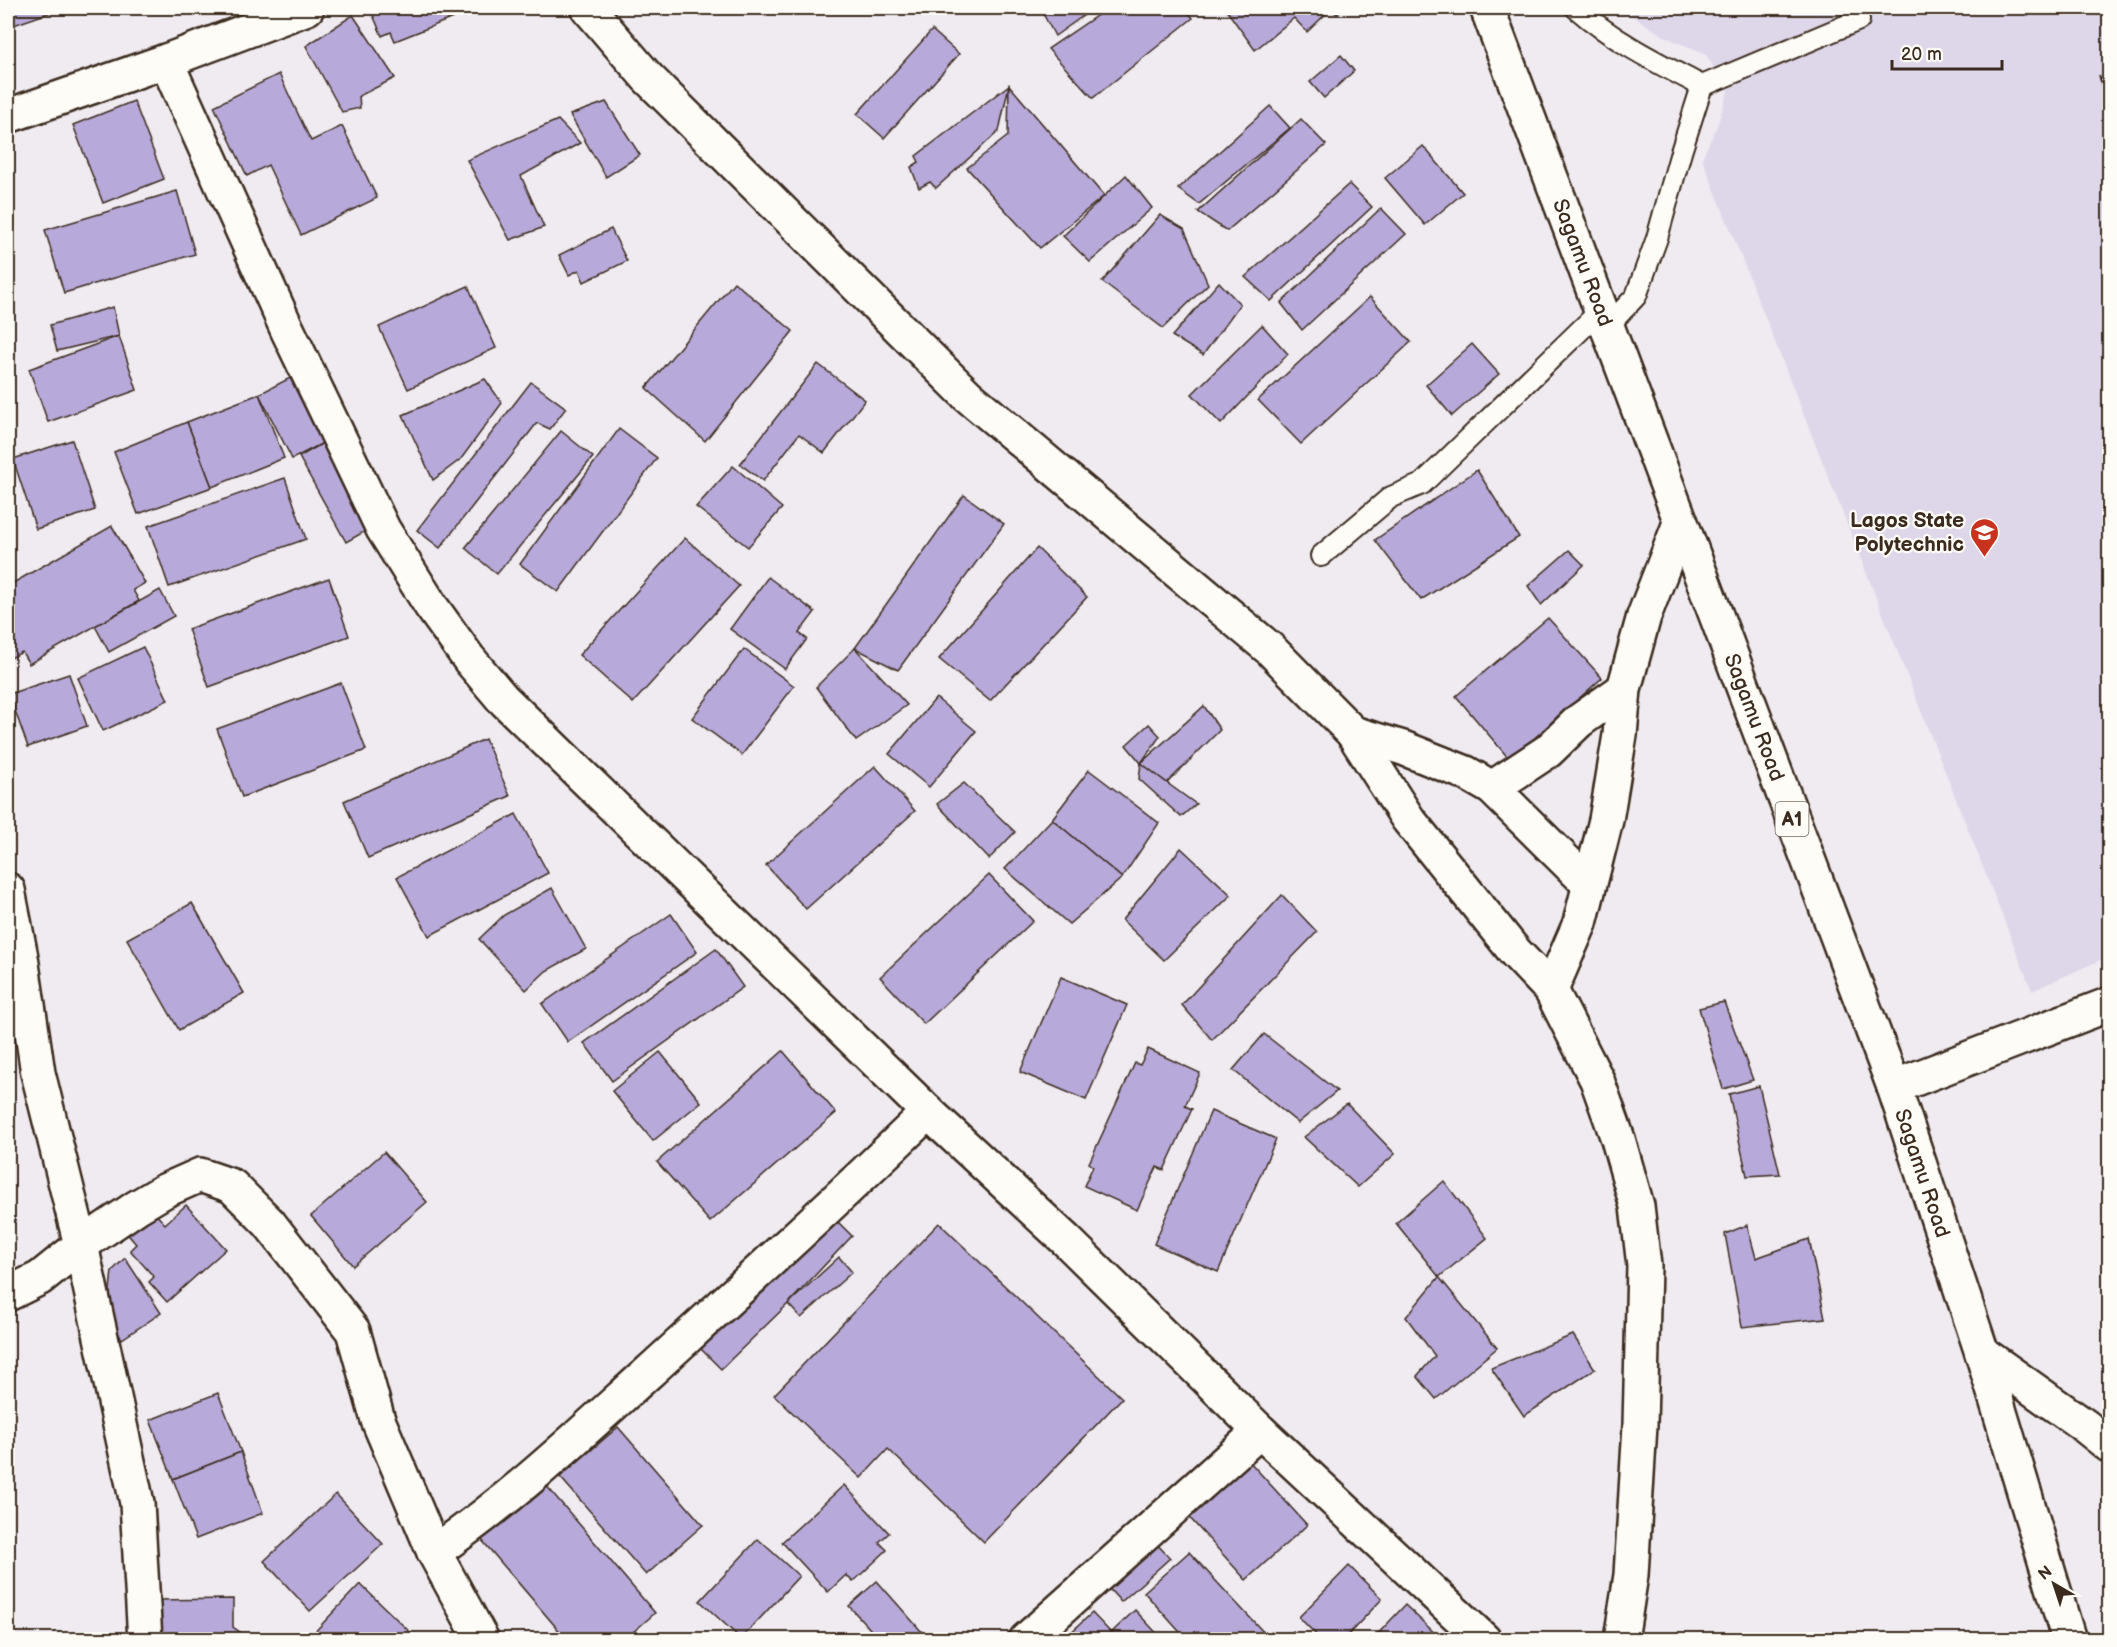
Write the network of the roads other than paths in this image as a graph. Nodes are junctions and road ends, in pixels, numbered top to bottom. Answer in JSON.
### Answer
{"nodes":[{"id":1,"x":307,"y":8,"type":"edge"},
{"id":2,"x":588,"y":8,"type":"edge"},
{"id":3,"x":1487,"y":8,"type":"edge"},
{"id":4,"x":1575,"y":8,"type":"edge"},
{"id":5,"x":1859,"y":20,"type":"dead end"},
{"id":6,"x":166,"y":61,"type":"junction"},
{"id":7,"x":1702,"y":86,"type":"junction"},
{"id":8,"x":8,"y":116,"type":"edge"},
{"id":9,"x":1604,"y":319,"type":"junction"},
{"id":10,"x":1680,"y":523,"type":"junction"},
{"id":11,"x":1321,"y":556,"type":"dead end"},
{"id":12,"x":1624,"y":689,"type":"junction"},
{"id":13,"x":1353,"y":733,"type":"junction"},
{"id":14,"x":1492,"y":788,"type":"junction"},
{"id":15,"x":1589,"y":884,"type":"junction"},
{"id":16,"x":8,"y":890,"type":"edge"},
{"id":17,"x":1551,"y":990,"type":"junction"},
{"id":18,"x":2109,"y":1004,"type":"edge"},
{"id":19,"x":1894,"y":1087,"type":"junction"},
{"id":20,"x":928,"y":1112,"type":"junction"},
{"id":21,"x":81,"y":1245,"type":"junction"},
{"id":22,"x":8,"y":1294,"type":"edge"},
{"id":23,"x":1982,"y":1353,"type":"junction"},
{"id":24,"x":1260,"y":1431,"type":"junction"},
{"id":25,"x":2109,"y":1446,"type":"edge"},
{"id":26,"x":434,"y":1552,"type":"junction"},
{"id":27,"x":145,"y":1640,"type":"edge"},
{"id":28,"x":482,"y":1640,"type":"edge"},
{"id":29,"x":1026,"y":1640,"type":"edge"},
{"id":30,"x":1484,"y":1640,"type":"edge"},
{"id":31,"x":1621,"y":1640,"type":"edge"},
{"id":32,"x":2069,"y":1640,"type":"edge"}],
"edges":[{"from":1,"to":6,"type":"main road"},
{"from":2,"to":13,"type":"main road"},
{"from":3,"to":9,"type":"main road","name":"Sagamu Road","number":"A1"},
{"from":4,"to":7,"type":"lane"},
{"from":5,"to":7,"type":"lane"},
{"from":6,"to":8,"type":"main road"},
{"from":6,"to":20,"type":"main road"},
{"from":7,"to":9,"type":"lane"},
{"from":9,"to":10,"type":"main road","name":"Sagamu Road","number":"A1"},
{"from":9,"to":11,"type":"lane"},
{"from":10,"to":12,"type":"main road"},
{"from":10,"to":19,"type":"main road","name":"Sagamu Road","number":"A1"},
{"from":12,"to":14,"type":"main road"},
{"from":12,"to":15,"type":"main road"},
{"from":13,"to":14,"type":"main road"},
{"from":13,"to":17,"type":"main road"},
{"from":14,"to":15,"type":"main road"},
{"from":15,"to":17,"type":"main road"},
{"from":16,"to":21,"type":"main road"},
{"from":17,"to":31,"type":"main road"},
{"from":18,"to":19,"type":"main road"},
{"from":19,"to":23,"type":"main road","name":"Sagamu Road","number":"A1"},
{"from":20,"to":24,"type":"main road"},
{"from":20,"to":26,"type":"main road"},
{"from":21,"to":22,"type":"main road"},
{"from":21,"to":26,"type":"main road"},
{"from":21,"to":27,"type":"main road"},
{"from":23,"to":25,"type":"main road"},
{"from":23,"to":32,"type":"main road","name":"Sagamu Road","number":"A1"},
{"from":24,"to":29,"type":"main road"},
{"from":24,"to":30,"type":"main road"},
{"from":26,"to":28,"type":"main road"}]}
